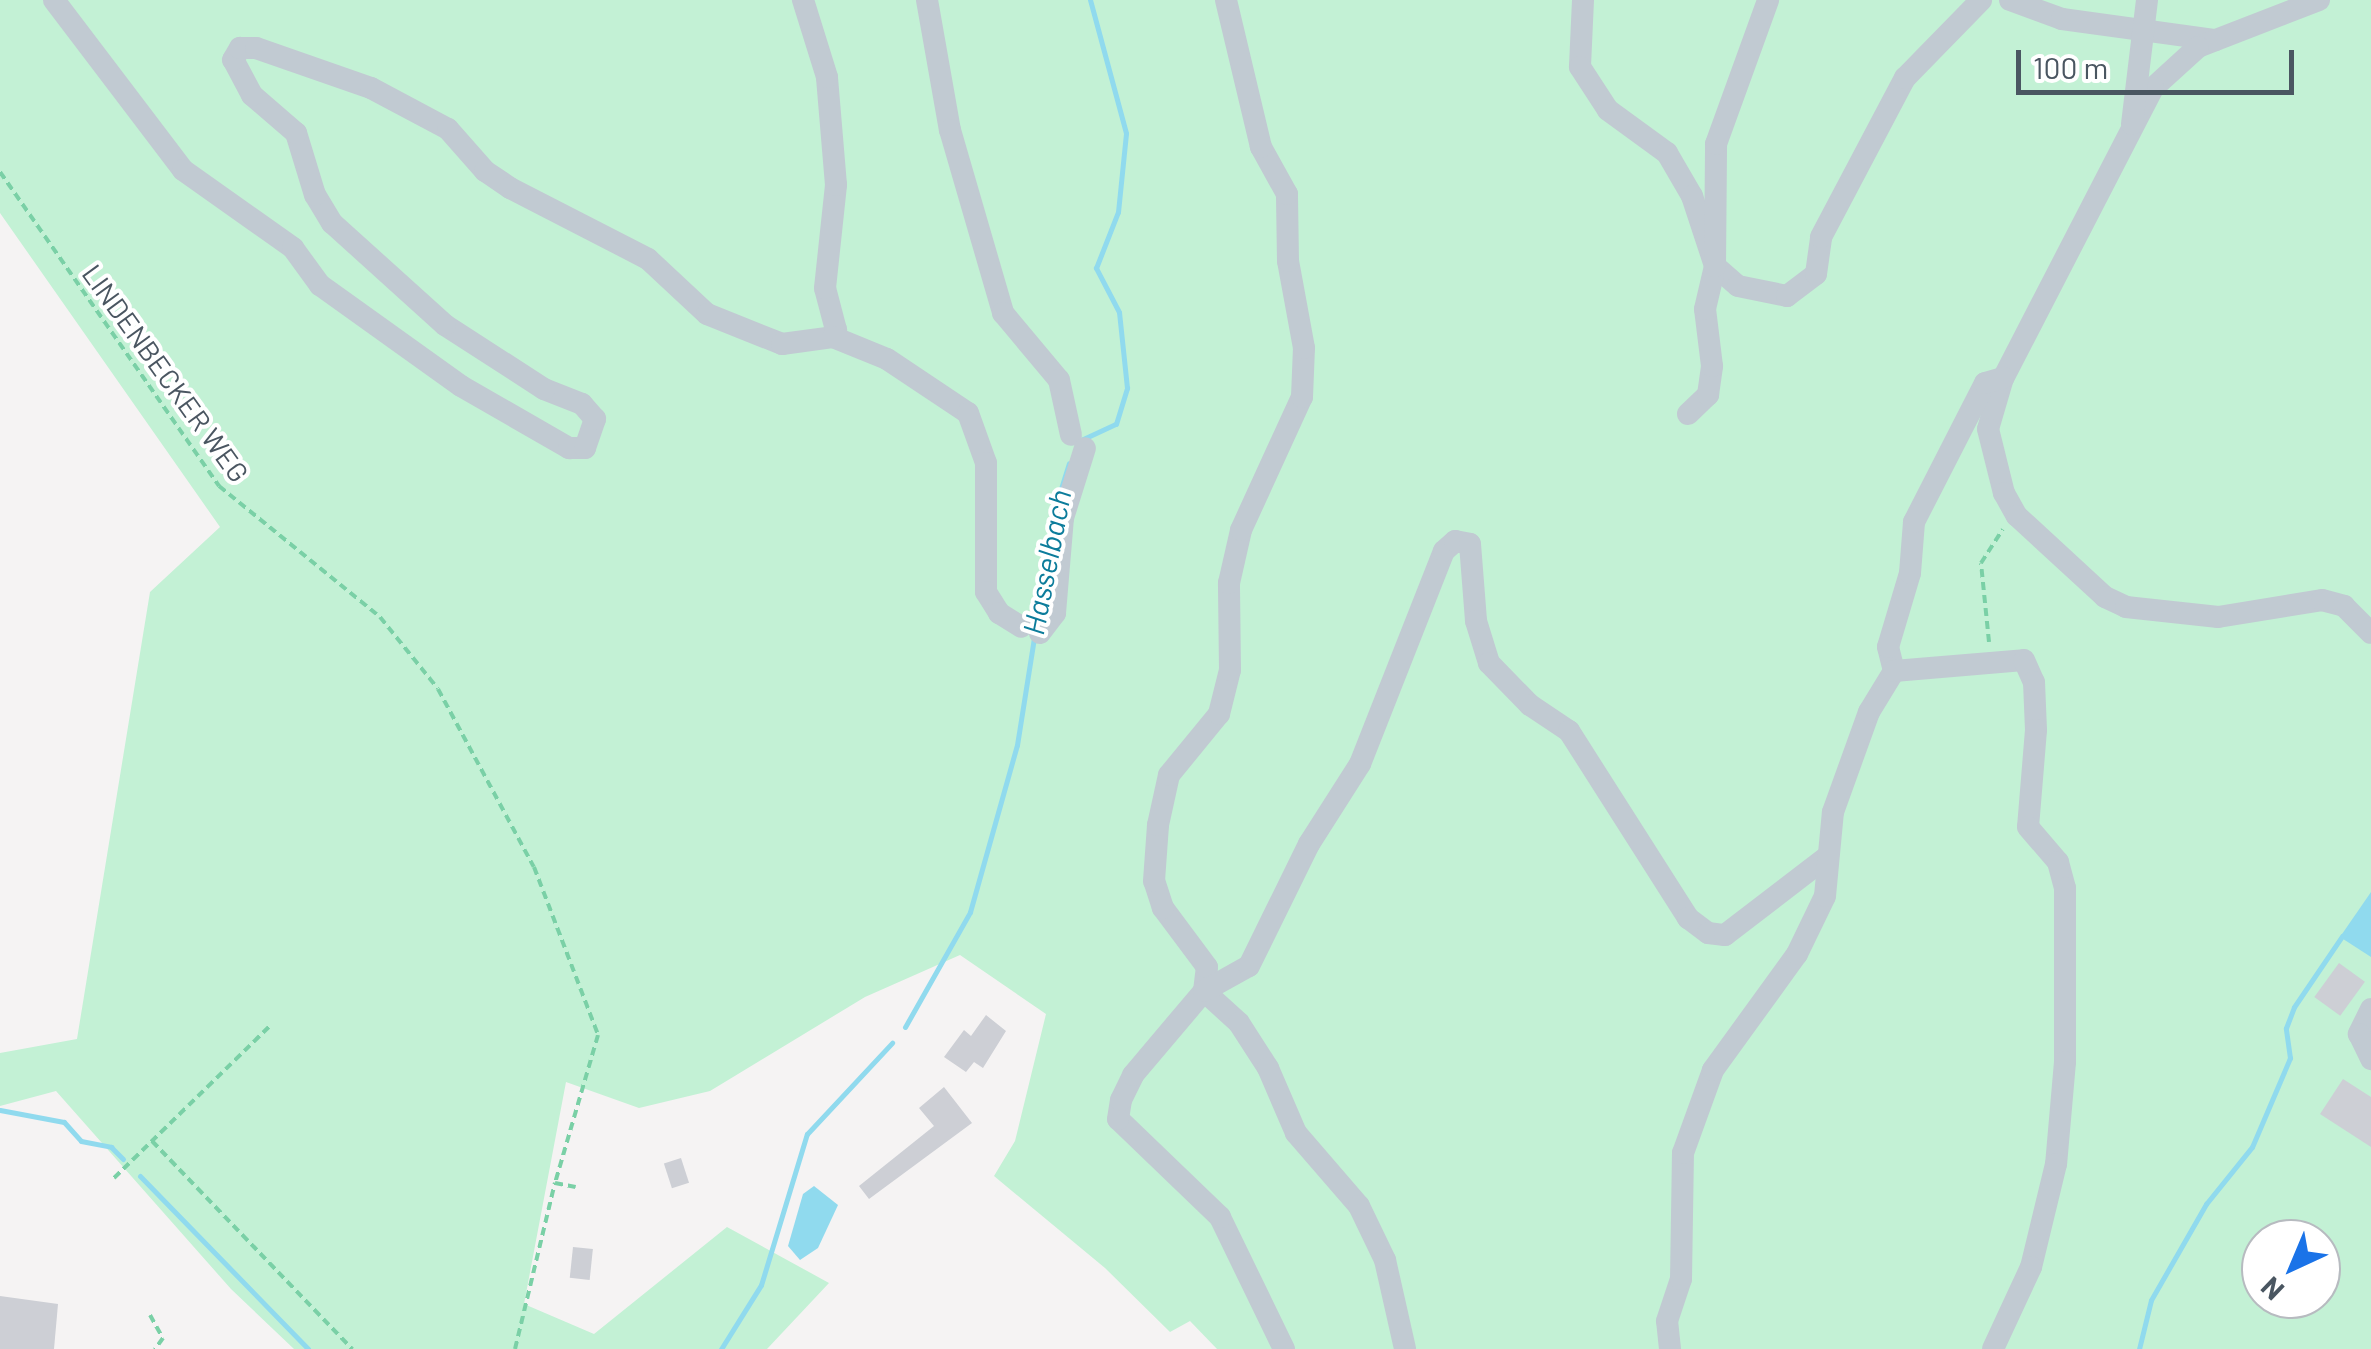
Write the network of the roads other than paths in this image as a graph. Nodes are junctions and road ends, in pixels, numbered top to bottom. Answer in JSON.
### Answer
{"nodes":[{"id":1,"x":54,"y":0,"type":"edge"},
{"id":2,"x":803,"y":0,"type":"edge"},
{"id":3,"x":927,"y":0,"type":"edge"},
{"id":4,"x":1226,"y":0,"type":"edge"},
{"id":5,"x":1583,"y":0,"type":"edge"},
{"id":6,"x":1768,"y":0,"type":"edge"},
{"id":7,"x":1981,"y":0,"type":"edge"},
{"id":8,"x":2010,"y":0,"type":"edge"},
{"id":9,"x":2147,"y":0,"type":"edge"},
{"id":10,"x":2319,"y":0,"type":"edge"},
{"id":11,"x":2142,"y":26,"type":"junction"},
{"id":12,"x":2216,"y":40,"type":"junction"},
{"id":13,"x":2132,"y":127,"type":"junction"},
{"id":14,"x":1715,"y":266,"type":"junction"},
{"id":15,"x":833,"y":337,"type":"junction"},
{"id":16,"x":2002,"y":378,"type":"junction"},
{"id":17,"x":1688,"y":414,"type":"dead end"},
{"id":18,"x":2371,"y":633,"type":"edge"},
{"id":19,"x":1894,"y":672,"type":"junction"},
{"id":20,"x":1828,"y":856,"type":"junction"},
{"id":21,"x":1204,"y":990,"type":"junction"},
{"id":22,"x":2371,"y":1010,"type":"edge"},
{"id":23,"x":2371,"y":1058,"type":"edge"},
{"id":24,"x":1284,"y":1349,"type":"edge"},
{"id":25,"x":1405,"y":1349,"type":"edge"},
{"id":26,"x":1670,"y":1349,"type":"edge"},
{"id":27,"x":1993,"y":1349,"type":"edge"}],
"edges":[{"from":1,"to":15,"type":"lane"},
{"from":2,"to":15,"type":"lane"},
{"from":3,"to":15,"type":"lane"},
{"from":4,"to":21,"type":"lane"},
{"from":5,"to":14,"type":"lane"},
{"from":6,"to":14,"type":"lane"},
{"from":7,"to":14,"type":"lane"},
{"from":8,"to":11,"type":"lane"},
{"from":9,"to":11,"type":"lane"},
{"from":10,"to":12,"type":"lane"},
{"from":11,"to":12,"type":"lane"},
{"from":11,"to":13,"type":"lane"},
{"from":12,"to":13,"type":"lane"},
{"from":13,"to":16,"type":"lane"},
{"from":14,"to":17,"type":"lane"},
{"from":16,"to":18,"type":"lane"},
{"from":16,"to":19,"type":"lane"},
{"from":19,"to":20,"type":"lane"},
{"from":19,"to":27,"type":"lane"},
{"from":20,"to":21,"type":"lane"},
{"from":20,"to":26,"type":"lane"},
{"from":21,"to":24,"type":"lane"},
{"from":21,"to":25,"type":"lane"},
{"from":22,"to":23,"type":"lane"}]}
